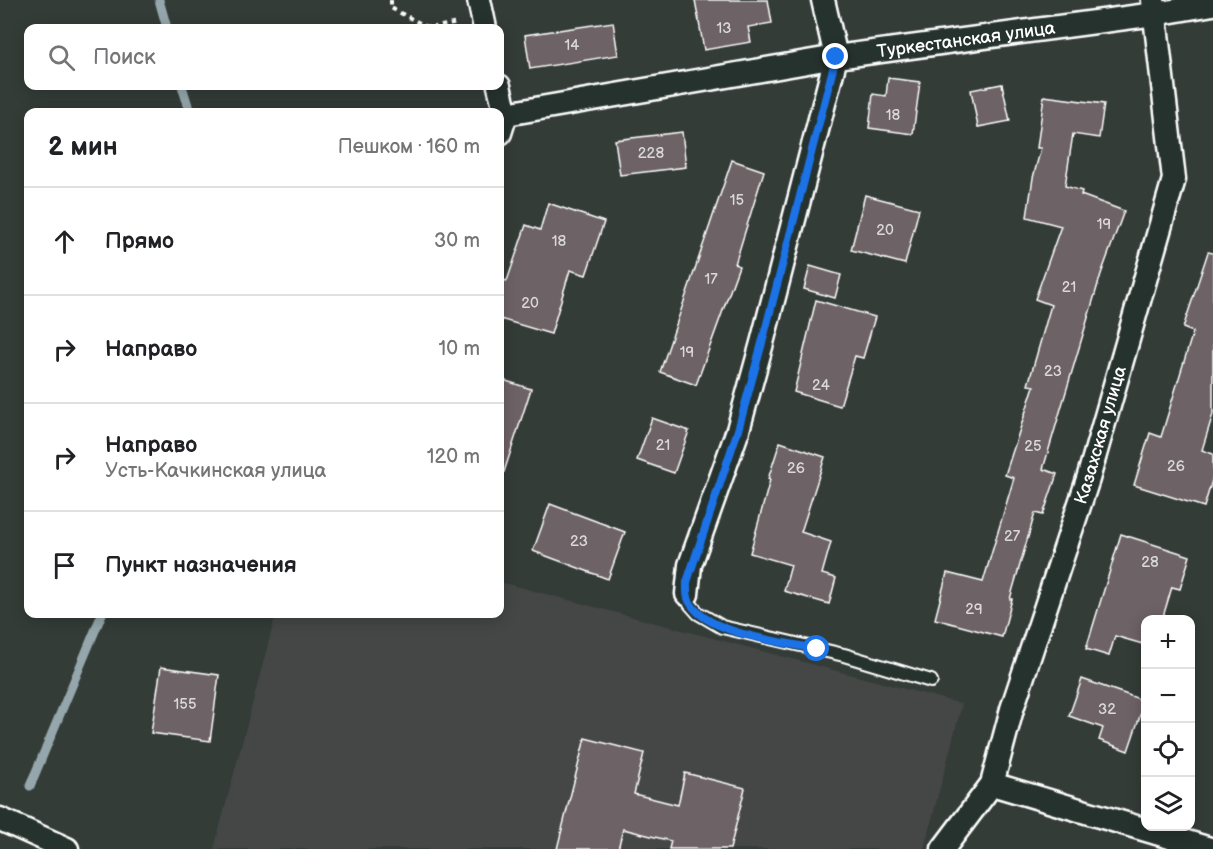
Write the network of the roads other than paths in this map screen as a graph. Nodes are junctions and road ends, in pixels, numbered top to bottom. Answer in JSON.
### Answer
{"nodes":[{"id":1,"x":824,"y":0,"type":"edge"},
{"id":2,"x":1213,"y":4,"type":"edge"},
{"id":3,"x":1154,"y":7,"type":"edge"},
{"id":4,"x":836,"y":57,"type":"junction"},
{"id":5,"x":499,"y":90,"type":"edge"},
{"id":6,"x":501,"y":108,"type":"edge"},
{"id":7,"x":504,"y":124,"type":"edge"},
{"id":8,"x":687,"y":594,"type":"joint"},
{"id":9,"x":932,"y":681,"type":"dead end"},
{"id":10,"x":992,"y":784,"type":"junction"},
{"id":11,"x":0,"y":819,"type":"edge"},
{"id":12,"x":67,"y":849,"type":"edge"},
{"id":13,"x":943,"y":849,"type":"edge"},
{"id":14,"x":1210,"y":849,"type":"edge"}],
"edges":[{"from":1,"to":4,"type":"street"},
{"from":2,"to":3,"type":"street","name":"Туркестанская улица"},
{"from":3,"to":4,"type":"street","name":"Туркестанская улица"},
{"from":3,"to":10,"type":"street","name":"Казахская улица"},
{"from":4,"to":7,"type":"street","name":"Туркестанская улица"},
{"from":4,"to":8,"type":"street"},
{"from":5,"to":6,"type":"street"},
{"from":8,"to":9,"type":"lane"},
{"from":10,"to":13,"type":"street","name":"Казахская улица"},
{"from":10,"to":14,"type":"street"},
{"from":11,"to":12,"type":"street"}]}
